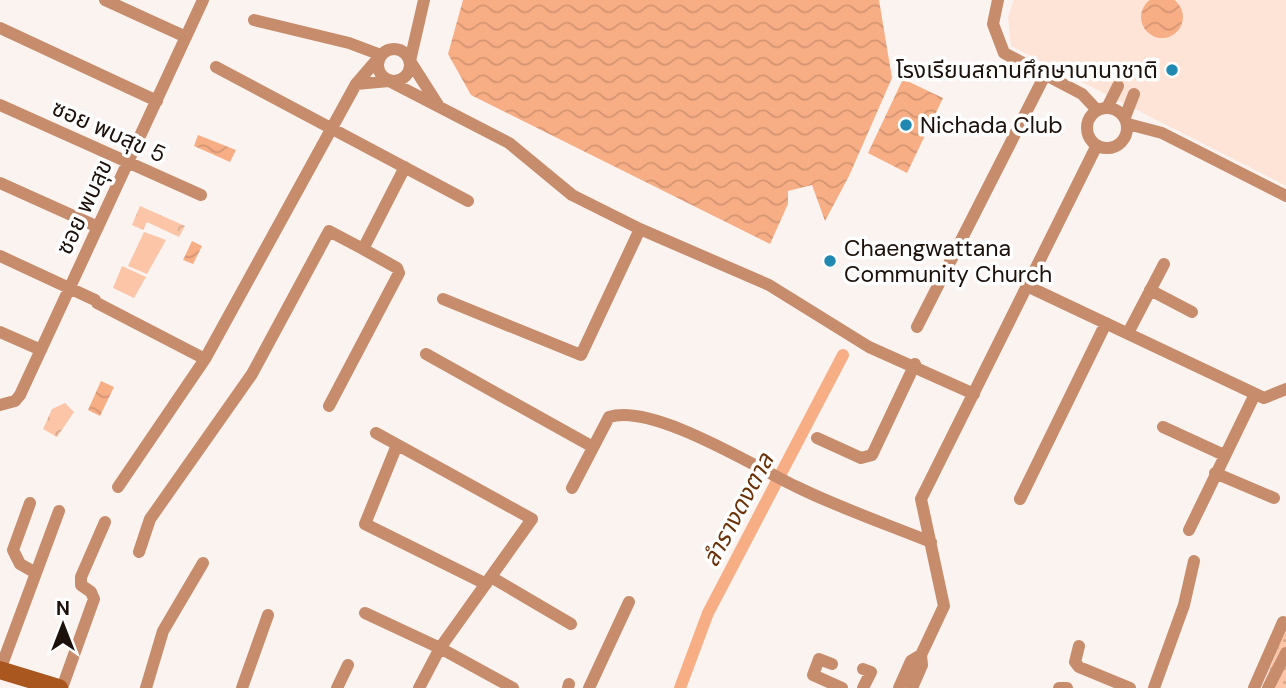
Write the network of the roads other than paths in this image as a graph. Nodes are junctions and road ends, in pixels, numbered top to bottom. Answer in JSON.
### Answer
{"nodes":[{"id":1,"x":105,"y":0,"type":"edge"},
{"id":2,"x":204,"y":0,"type":"edge"},
{"id":3,"x":424,"y":0,"type":"edge"},
{"id":4,"x":998,"y":0,"type":"edge"},
{"id":5,"x":254,"y":20,"type":"dead end"},
{"id":6,"x":0,"y":28,"type":"edge"},
{"id":7,"x":415,"y":35,"type":"junction"},
{"id":8,"x":186,"y":37,"type":"junction"},
{"id":9,"x":396,"y":49,"type":"junction"},
{"id":10,"x":381,"y":55,"type":"junction"},
{"id":11,"x":410,"y":61,"type":"junction"},
{"id":12,"x":216,"y":67,"type":"dead end"},
{"id":13,"x":1045,"y":75,"type":"junction"},
{"id":14,"x":389,"y":81,"type":"junction"},
{"id":15,"x":356,"y":84,"type":"junction"},
{"id":16,"x":1118,"y":86,"type":"dead end"},
{"id":17,"x":1134,"y":94,"type":"dead end"},
{"id":18,"x":157,"y":101,"type":"junction"},
{"id":19,"x":0,"y":105,"type":"edge"},
{"id":20,"x":438,"y":106,"type":"junction"},
{"id":21,"x":1102,"y":109,"type":"junction"},
{"id":22,"x":1126,"y":120,"type":"junction"},
{"id":23,"x":332,"y":127,"type":"junction"},
{"id":24,"x":1097,"y":145,"type":"junction"},
{"id":25,"x":128,"y":164,"type":"junction"},
{"id":26,"x":405,"y":167,"type":"junction"},
{"id":27,"x":0,"y":183,"type":"edge"},
{"id":28,"x":201,"y":195,"type":"dead end"},
{"id":29,"x":1286,"y":196,"type":"edge"},
{"id":30,"x":468,"y":201,"type":"dead end"},
{"id":31,"x":99,"y":227,"type":"junction"},
{"id":32,"x":640,"y":229,"type":"junction"},
{"id":33,"x":363,"y":249,"type":"junction"},
{"id":34,"x":0,"y":256,"type":"edge"},
{"id":35,"x":1164,"y":264,"type":"dead end"},
{"id":36,"x":1027,"y":286,"type":"junction"},
{"id":37,"x":70,"y":287,"type":"junction"},
{"id":38,"x":1150,"y":290,"type":"junction"},
{"id":39,"x":443,"y":299,"type":"dead end"},
{"id":40,"x":1192,"y":312,"type":"dead end"},
{"id":41,"x":1106,"y":323,"type":"junction"},
{"id":42,"x":917,"y":327,"type":"dead end"},
{"id":43,"x":0,"y":332,"type":"edge"},
{"id":44,"x":1128,"y":333,"type":"junction"},
{"id":45,"x":41,"y":350,"type":"junction"},
{"id":46,"x":426,"y":354,"type":"dead end"},
{"id":47,"x":205,"y":359,"type":"junction"},
{"id":48,"x":914,"y":365,"type":"junction"},
{"id":49,"x":1286,"y":389,"type":"edge"},
{"id":50,"x":974,"y":394,"type":"junction"},
{"id":51,"x":1255,"y":394,"type":"junction"},
{"id":52,"x":0,"y":405,"type":"edge"},
{"id":53,"x":329,"y":406,"type":"dead end"},
{"id":54,"x":1163,"y":426,"type":"dead end"},
{"id":55,"x":376,"y":433,"type":"dead end"},
{"id":56,"x":817,"y":438,"type":"dead end"},
{"id":57,"x":397,"y":445,"type":"junction"},
{"id":58,"x":593,"y":447,"type":"junction"},
{"id":59,"x":1224,"y":455,"type":"junction"},
{"id":60,"x":1214,"y":473,"type":"junction"},
{"id":61,"x":118,"y":487,"type":"dead end"},
{"id":62,"x":572,"y":488,"type":"dead end"},
{"id":63,"x":1274,"y":498,"type":"dead end"},
{"id":64,"x":1020,"y":499,"type":"dead end"},
{"id":65,"x":30,"y":503,"type":"dead end"},
{"id":66,"x":59,"y":511,"type":"dead end"},
{"id":67,"x":105,"y":522,"type":"dead end"},
{"id":68,"x":1189,"y":530,"type":"dead end"},
{"id":69,"x":931,"y":542,"type":"junction"},
{"id":70,"x":139,"y":552,"type":"dead end"},
{"id":71,"x":1194,"y":561,"type":"dead end"},
{"id":72,"x":203,"y":563,"type":"dead end"},
{"id":73,"x":36,"y":573,"type":"junction"},
{"id":74,"x":488,"y":581,"type":"junction"},
{"id":75,"x":629,"y":602,"type":"dead end"},
{"id":76,"x":365,"y":613,"type":"dead end"},
{"id":77,"x":268,"y":615,"type":"dead end"},
{"id":78,"x":1283,"y":622,"type":"dead end"},
{"id":79,"x":571,"y":624,"type":"dead end"},
{"id":80,"x":1079,"y":646,"type":"dead end"},
{"id":81,"x":440,"y":648,"type":"junction"},
{"id":82,"x":1286,"y":653,"type":"edge"},
{"id":83,"x":921,"y":655,"type":"junction"},
{"id":84,"x":348,"y":664,"type":"dead end"},
{"id":85,"x":832,"y":664,"type":"dead end"},
{"id":86,"x":863,"y":669,"type":"dead end"},
{"id":87,"x":0,"y":670,"type":"edge"},
{"id":88,"x":58,"y":688,"type":"edge"},
{"id":89,"x":146,"y":688,"type":"edge"},
{"id":90,"x":242,"y":688,"type":"edge"},
{"id":91,"x":337,"y":688,"type":"edge"},
{"id":92,"x":419,"y":688,"type":"edge"},
{"id":93,"x":513,"y":688,"type":"edge"},
{"id":94,"x":589,"y":688,"type":"edge"},
{"id":95,"x":842,"y":688,"type":"edge"},
{"id":96,"x":863,"y":688,"type":"edge"},
{"id":97,"x":899,"y":688,"type":"edge"},
{"id":98,"x":912,"y":688,"type":"edge"},
{"id":99,"x":1059,"y":688,"type":"edge"},
{"id":100,"x":1067,"y":688,"type":"edge"},
{"id":101,"x":1130,"y":688,"type":"edge"},
{"id":102,"x":1154,"y":688,"type":"edge"},
{"id":103,"x":1254,"y":688,"type":"edge"},
{"id":104,"x":1268,"y":688,"type":"edge"}],
"edges":[{"from":1,"to":8,"type":"street"},
{"from":2,"to":8,"type":"street","name":"ซอย พบสุข"},
{"from":3,"to":7,"type":"street"},
{"from":4,"to":13,"type":"street"},
{"from":5,"to":10,"type":"street"},
{"from":6,"to":18,"type":"street"},
{"from":7,"to":9,"type":"street"},
{"from":7,"to":11,"type":"street"},
{"from":8,"to":18,"type":"street","name":"ซอย พบสุข"},
{"from":9,"to":10,"type":"street"},
{"from":9,"to":11,"type":"street"},
{"from":10,"to":14,"type":"street"},
{"from":10,"to":15,"type":"street"},
{"from":11,"to":14,"type":"street"},
{"from":11,"to":20,"type":"street"},
{"from":12,"to":23,"type":"street"},
{"from":13,"to":21,"type":"street"},
{"from":13,"to":42,"type":"street"},
{"from":14,"to":15,"type":"street"},
{"from":14,"to":20,"type":"street"},
{"from":15,"to":23,"type":"street"},
{"from":16,"to":21,"type":"street"},
{"from":17,"to":22,"type":"street"},
{"from":18,"to":25,"type":"street","name":"ซอย พบสุข"},
{"from":19,"to":25,"type":"street","name":"ซอย พบสุข 5"},
{"from":20,"to":32,"type":"street"},
{"from":21,"to":22,"type":"street"},
{"from":21,"to":24,"type":"street"},
{"from":22,"to":24,"type":"street"},
{"from":22,"to":29,"type":"street"},
{"from":23,"to":26,"type":"street"},
{"from":23,"to":47,"type":"street"},
{"from":24,"to":36,"type":"street"},
{"from":25,"to":28,"type":"street","name":"ซอย พบสุข 5"},
{"from":25,"to":31,"type":"street","name":"ซอย พบสุข"},
{"from":26,"to":30,"type":"street"},
{"from":26,"to":33,"type":"street"},
{"from":27,"to":31,"type":"street"},
{"from":31,"to":37,"type":"street","name":"ซอย พบสุข"},
{"from":32,"to":39,"type":"street"},
{"from":32,"to":48,"type":"street"},
{"from":33,"to":53,"type":"street"},
{"from":33,"to":70,"type":"street"},
{"from":34,"to":37,"type":"street"},
{"from":35,"to":38,"type":"street"},
{"from":36,"to":41,"type":"street"},
{"from":36,"to":50,"type":"street"},
{"from":37,"to":45,"type":"street","name":"ซอย พบสุข"},
{"from":37,"to":47,"type":"street"},
{"from":38,"to":40,"type":"street"},
{"from":38,"to":44,"type":"street"},
{"from":41,"to":44,"type":"street"},
{"from":41,"to":64,"type":"street"},
{"from":43,"to":45,"type":"street"},
{"from":44,"to":51,"type":"street"},
{"from":45,"to":52,"type":"street","name":"ซอย พบสุข"},
{"from":46,"to":58,"type":"street"},
{"from":47,"to":61,"type":"street"},
{"from":48,"to":50,"type":"street"},
{"from":48,"to":56,"type":"street"},
{"from":49,"to":51,"type":"street"},
{"from":50,"to":69,"type":"street"},
{"from":51,"to":59,"type":"street"},
{"from":54,"to":59,"type":"street"},
{"from":55,"to":57,"type":"street"},
{"from":57,"to":74,"type":"street"},
{"from":57,"to":74,"type":"street"},
{"from":58,"to":62,"type":"street"},
{"from":58,"to":69,"type":"street"},
{"from":59,"to":60,"type":"street"},
{"from":60,"to":63,"type":"street"},
{"from":60,"to":68,"type":"street"},
{"from":65,"to":73,"type":"street"},
{"from":66,"to":73,"type":"street"},
{"from":67,"to":88,"type":"street"},
{"from":69,"to":83,"type":"street"},
{"from":71,"to":102,"type":"street"},
{"from":72,"to":89,"type":"street"},
{"from":73,"to":87,"type":"street"},
{"from":74,"to":79,"type":"street"},
{"from":74,"to":81,"type":"street"},
{"from":75,"to":94,"type":"street"},
{"from":76,"to":81,"type":"street"},
{"from":77,"to":90,"type":"street"},
{"from":78,"to":103,"type":"street"},
{"from":80,"to":101,"type":"street"},
{"from":81,"to":92,"type":"street"},
{"from":81,"to":93,"type":"street"},
{"from":82,"to":104,"type":"street"},
{"from":83,"to":97,"type":"street"},
{"from":83,"to":98,"type":"street"},
{"from":84,"to":91,"type":"street"},
{"from":85,"to":95,"type":"street"},
{"from":86,"to":96,"type":"street"},
{"from":87,"to":88,"type":"street"},
{"from":99,"to":100,"type":"street"}]}
